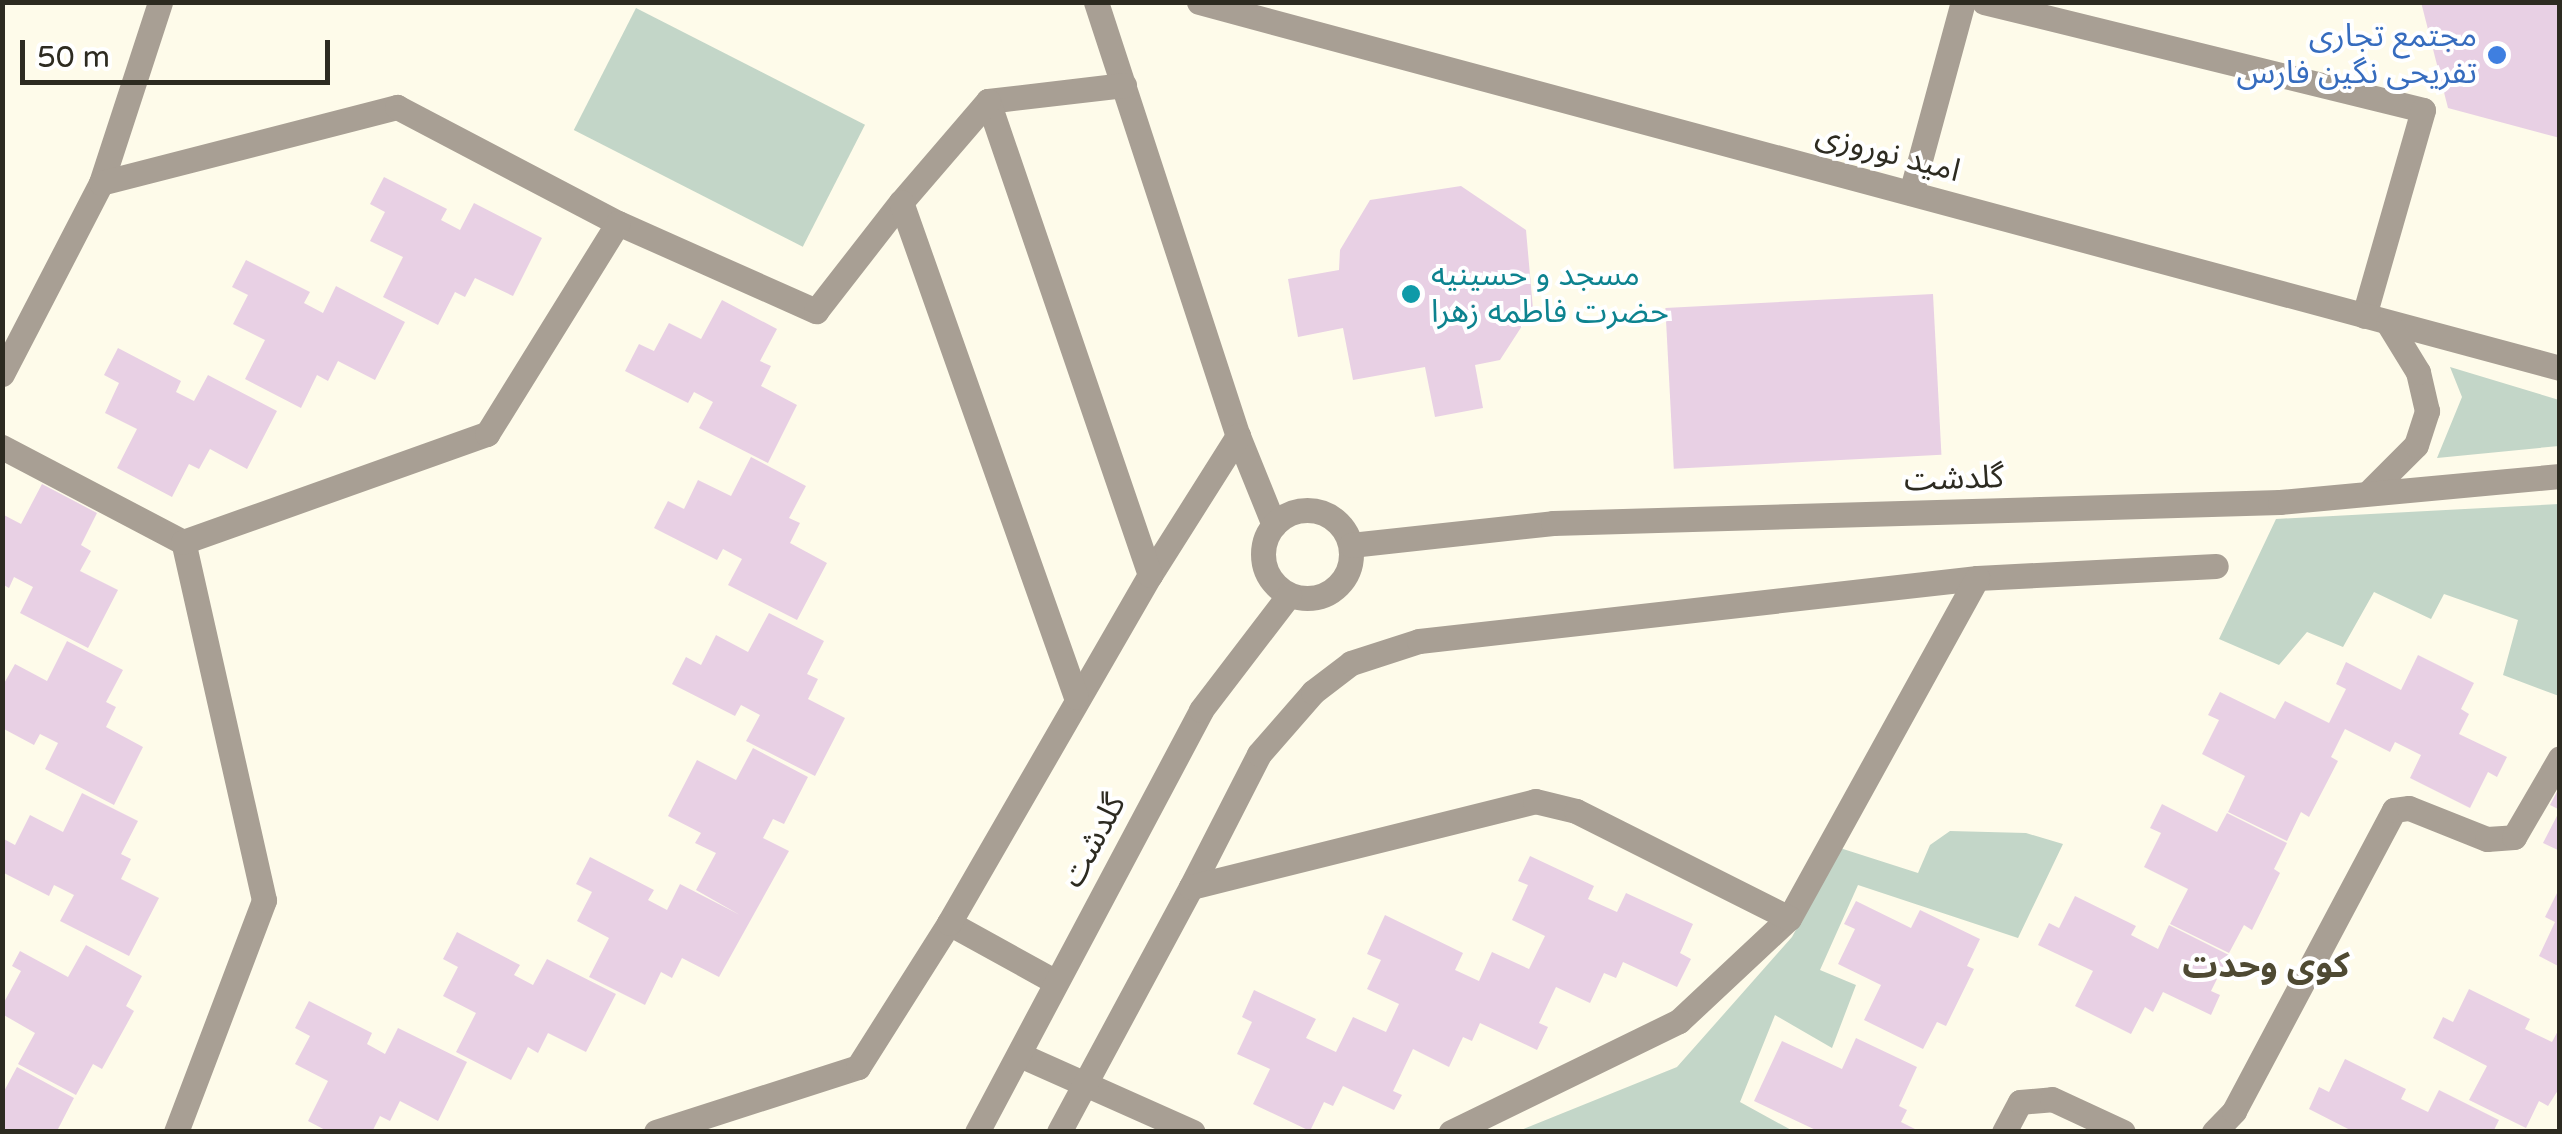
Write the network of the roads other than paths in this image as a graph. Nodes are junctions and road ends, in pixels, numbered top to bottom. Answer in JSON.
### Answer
{"nodes":[{"id":1,"x":160,"y":2,"type":"edge"},
{"id":2,"x":1096,"y":2,"type":"edge"},
{"id":3,"x":1199,"y":2,"type":"edge"},
{"id":4,"x":1964,"y":2,"type":"edge"},
{"id":5,"x":1984,"y":2,"type":"edge"},
{"id":6,"x":1124,"y":86,"type":"junction"},
{"id":7,"x":988,"y":101,"type":"junction"},
{"id":8,"x":101,"y":184,"type":"junction"},
{"id":9,"x":1911,"y":193,"type":"junction"},
{"id":10,"x":900,"y":202,"type":"junction"},
{"id":11,"x":618,"y":223,"type":"junction"},
{"id":12,"x":2376,"y":319,"type":"junction"},
{"id":13,"x":2560,"y":368,"type":"edge"},
{"id":14,"x":2,"y":374,"type":"edge"},
{"id":15,"x":1238,"y":436,"type":"junction"},
{"id":16,"x":2,"y":447,"type":"edge"},
{"id":17,"x":2560,"y":476,"type":"edge"},
{"id":18,"x":2369,"y":492,"type":"junction"},
{"id":19,"x":1274,"y":525,"type":"junction"},
{"id":20,"x":182,"y":542,"type":"junction"},
{"id":21,"x":1352,"y":546,"type":"junction"},
{"id":22,"x":2216,"y":566,"type":"dead end"},
{"id":23,"x":1150,"y":575,"type":"junction"},
{"id":24,"x":1977,"y":578,"type":"junction"},
{"id":25,"x":1289,"y":594,"type":"junction"},
{"id":26,"x":1076,"y":697,"type":"junction"},
{"id":27,"x":2560,"y":758,"type":"edge"},
{"id":28,"x":1192,"y":887,"type":"junction"},
{"id":29,"x":1790,"y":918,"type":"junction"},
{"id":30,"x":949,"y":923,"type":"junction"},
{"id":31,"x":1056,"y":982,"type":"junction"},
{"id":32,"x":1020,"y":1055,"type":"junction"},
{"id":33,"x":1086,"y":1084,"type":"junction"},
{"id":34,"x":176,"y":1132,"type":"edge"},
{"id":35,"x":656,"y":1132,"type":"edge"},
{"id":36,"x":977,"y":1132,"type":"edge"},
{"id":37,"x":1060,"y":1132,"type":"edge"},
{"id":38,"x":1193,"y":1132,"type":"edge"},
{"id":39,"x":1451,"y":1132,"type":"edge"},
{"id":40,"x":2004,"y":1132,"type":"edge"},
{"id":41,"x":2123,"y":1132,"type":"edge"},
{"id":42,"x":2214,"y":1132,"type":"edge"}],
"edges":[{"from":1,"to":8,"type":"street"},
{"from":2,"to":6,"type":"street"},
{"from":3,"to":9,"type":"street","name":"امید نوروزی"},
{"from":4,"to":9,"type":"street"},
{"from":5,"to":12,"type":"street"},
{"from":6,"to":7,"type":"street"},
{"from":6,"to":15,"type":"street"},
{"from":7,"to":10,"type":"street"},
{"from":7,"to":23,"type":"street"},
{"from":8,"to":11,"type":"street"},
{"from":8,"to":14,"type":"street"},
{"from":9,"to":12,"type":"street","name":"امید نوروزی"},
{"from":10,"to":11,"type":"street"},
{"from":10,"to":26,"type":"street"},
{"from":11,"to":20,"type":"street"},
{"from":12,"to":13,"type":"street","name":"امید نوروزی"},
{"from":12,"to":18,"type":"street"},
{"from":15,"to":19,"type":"street"},
{"from":15,"to":23,"type":"street"},
{"from":16,"to":20,"type":"street"},
{"from":17,"to":18,"type":"street","name":"گلدشت"},
{"from":18,"to":21,"type":"street","name":"گلدشت"},
{"from":19,"to":21,"type":"street"},
{"from":19,"to":25,"type":"street"},
{"from":20,"to":34,"type":"street"},
{"from":21,"to":25,"type":"street"},
{"from":22,"to":24,"type":"street"},
{"from":23,"to":26,"type":"street"},
{"from":24,"to":28,"type":"street"},
{"from":24,"to":29,"type":"street"},
{"from":25,"to":31,"type":"street","name":"گلدشت"},
{"from":26,"to":30,"type":"street"},
{"from":27,"to":42,"type":"street"},
{"from":28,"to":29,"type":"street"},
{"from":28,"to":33,"type":"street"},
{"from":29,"to":39,"type":"street"},
{"from":30,"to":31,"type":"street"},
{"from":30,"to":35,"type":"street"},
{"from":31,"to":32,"type":"street","name":"گلدشت"},
{"from":32,"to":33,"type":"street"},
{"from":32,"to":36,"type":"street","name":"گلدشت"},
{"from":33,"to":37,"type":"street"},
{"from":33,"to":38,"type":"street"},
{"from":40,"to":41,"type":"street"}]}
